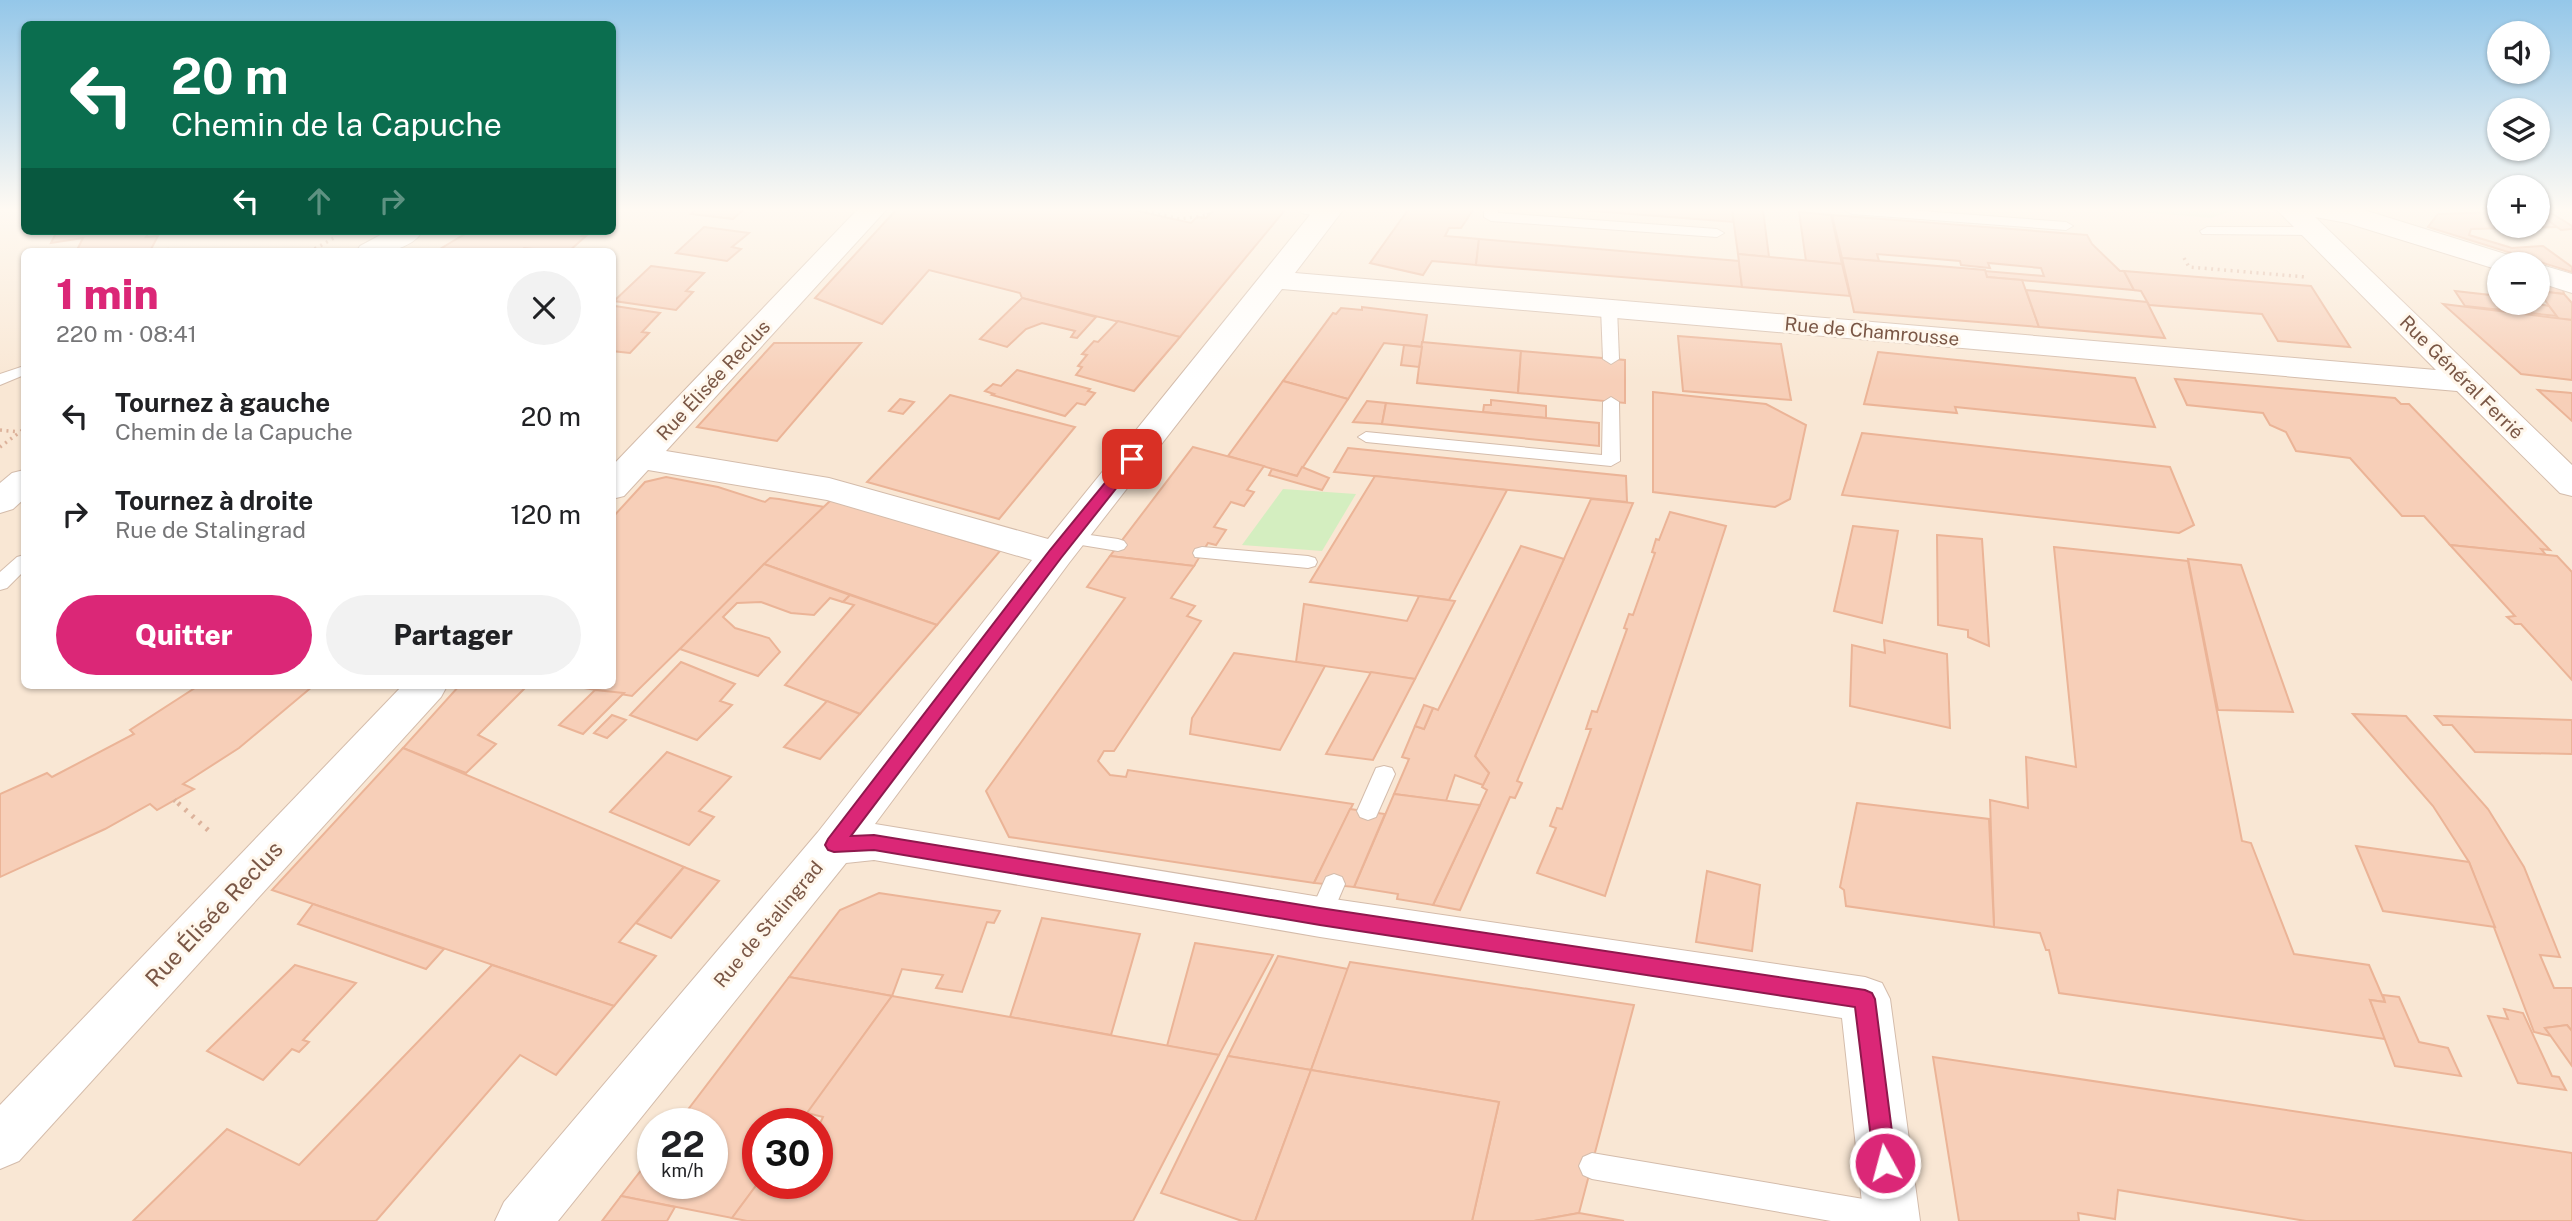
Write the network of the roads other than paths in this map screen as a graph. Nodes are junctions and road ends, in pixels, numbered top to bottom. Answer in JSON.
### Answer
{"nodes":[{"id":1,"x":819,"y":267,"type":"edge"},
{"id":2,"x":1284,"y":267,"type":"edge"},
{"id":3,"x":2355,"y":267,"type":"edge"},
{"id":4,"x":2550,"y":277,"type":"edge"},
{"id":5,"x":1276,"y":280,"type":"junction"},
{"id":6,"x":2572,"y":284,"type":"edge"},
{"id":7,"x":1609,"y":309,"type":"junction"},
{"id":8,"x":1611,"y":359,"type":"dead end"},
{"id":9,"x":21,"y":370,"type":"edge"},
{"id":10,"x":0,"y":380,"type":"edge"},
{"id":11,"x":2467,"y":382,"type":"junction"},
{"id":12,"x":1611,"y":402,"type":"dead end"},
{"id":13,"x":1366,"y":437,"type":"dead end"},
{"id":14,"x":640,"y":458,"type":"junction"},
{"id":15,"x":21,"y":484,"type":"edge"},
{"id":16,"x":616,"y":484,"type":"edge"},
{"id":17,"x":2572,"y":485,"type":"edge"},
{"id":18,"x":0,"y":501,"type":"edge"},
{"id":19,"x":1118,"y":545,"type":"dead end"},
{"id":20,"x":1062,"y":546,"type":"junction"},
{"id":21,"x":1202,"y":553,"type":"dead end"},
{"id":22,"x":1308,"y":562,"type":"dead end"},
{"id":23,"x":21,"y":564,"type":"edge"},
{"id":24,"x":0,"y":583,"type":"edge"},
{"id":25,"x":424,"y":689,"type":"edge"},
{"id":26,"x":1384,"y":774,"type":"dead end"},
{"id":27,"x":1368,"y":811,"type":"dead end"},
{"id":28,"x":834,"y":845,"type":"junction"},
{"id":29,"x":0,"y":1143,"type":"edge"},
{"id":30,"x":1592,"y":1166,"type":"dead end"},
{"id":31,"x":1892,"y":1219,"type":"edge"},
{"id":32,"x":523,"y":1221,"type":"edge"}],
"edges":[{"from":1,"to":14,"type":"street","name":"Rue Élisée Reclus"},
{"from":2,"to":5,"type":"street","name":"Rue de Stalingrad"},
{"from":3,"to":11,"type":"street","name":"Rue Général Ferrié"},
{"from":4,"to":6,"type":"street"},
{"from":5,"to":7,"type":"street","name":"Rue de Chamrousse"},
{"from":5,"to":20,"type":"street","name":"Rue de Stalingrad"},
{"from":7,"to":8,"type":"lane"},
{"from":7,"to":11,"type":"street","name":"Rue de Chamrousse"},
{"from":9,"to":10,"type":"lane"},
{"from":11,"to":17,"type":"street","name":"Rue Général Ferrié"},
{"from":12,"to":13,"type":"lane"},
{"from":14,"to":16,"type":"street","name":"Rue Élisée Reclus"},
{"from":14,"to":20,"type":"street"},
{"from":15,"to":18,"type":"street"},
{"from":19,"to":20,"type":"lane"},
{"from":20,"to":28,"type":"street","name":"Rue de Stalingrad"},
{"from":21,"to":22,"type":"lane"},
{"from":23,"to":24,"type":"lane"},
{"from":25,"to":29,"type":"street","name":"Rue Élisée Reclus"},
{"from":26,"to":27,"type":"lane"},
{"from":28,"to":31,"type":"street"},
{"from":28,"to":32,"type":"street","name":"Rue de Stalingrad"},
{"from":30,"to":31,"type":"lane"}]}
